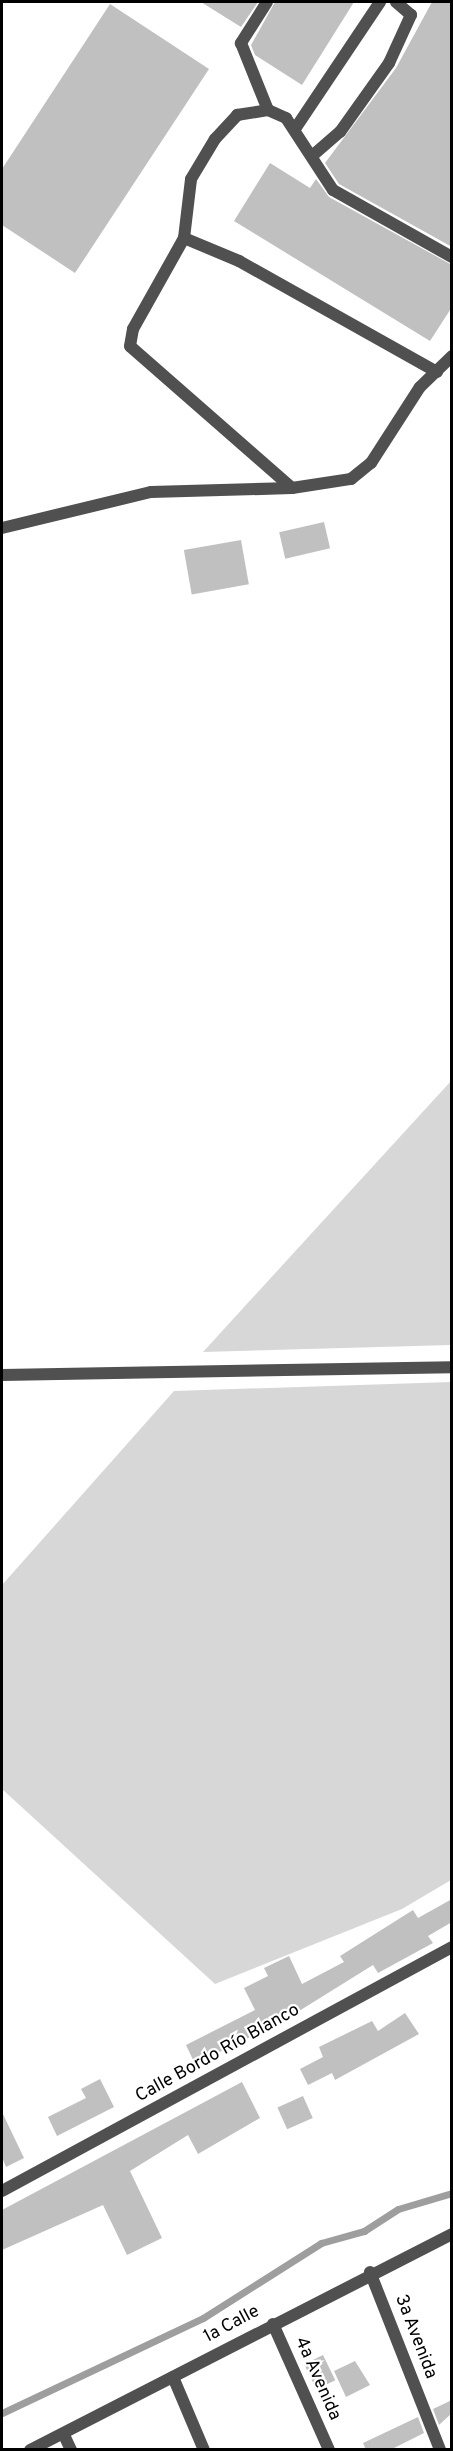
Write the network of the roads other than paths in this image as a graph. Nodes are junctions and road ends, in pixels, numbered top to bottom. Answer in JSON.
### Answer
{"nodes":[{"id":1,"x":267,"y":2,"type":"edge"},
{"id":2,"x":380,"y":2,"type":"edge"},
{"id":3,"x":396,"y":2,"type":"edge"},
{"id":4,"x":268,"y":110,"type":"junction"},
{"id":5,"x":295,"y":129,"type":"junction"},
{"id":6,"x":312,"y":156,"type":"junction"},
{"id":7,"x":184,"y":238,"type":"junction"},
{"id":8,"x":452,"y":257,"type":"edge"},
{"id":9,"x":452,"y":356,"type":"edge"},
{"id":10,"x":437,"y":372,"type":"junction"},
{"id":11,"x":292,"y":488,"type":"junction"},
{"id":12,"x":2,"y":528,"type":"edge"},
{"id":13,"x":452,"y":1368,"type":"edge"},
{"id":14,"x":2,"y":1375,"type":"edge"},
{"id":15,"x":452,"y":1947,"type":"edge"},
{"id":16,"x":2,"y":2190,"type":"edge"},
{"id":17,"x":452,"y":2234,"type":"edge"},
{"id":18,"x":370,"y":2272,"type":"junction"},
{"id":19,"x":273,"y":2324,"type":"junction"},
{"id":20,"x":173,"y":2377,"type":"junction"},
{"id":21,"x":64,"y":2435,"type":"junction"},
{"id":22,"x":30,"y":2450,"type":"edge"},
{"id":23,"x":71,"y":2450,"type":"edge"},
{"id":24,"x":204,"y":2450,"type":"edge"},
{"id":25,"x":329,"y":2450,"type":"edge"},
{"id":26,"x":440,"y":2450,"type":"edge"}],
"edges":[{"from":1,"to":4,"type":"street"},
{"from":2,"to":5,"type":"street"},
{"from":3,"to":6,"type":"street"},
{"from":4,"to":5,"type":"street"},
{"from":4,"to":7,"type":"street"},
{"from":5,"to":6,"type":"street"},
{"from":6,"to":8,"type":"street"},
{"from":7,"to":10,"type":"street"},
{"from":7,"to":11,"type":"street"},
{"from":9,"to":10,"type":"street"},
{"from":10,"to":11,"type":"street"},
{"from":11,"to":12,"type":"street"},
{"from":13,"to":14,"type":"street"},
{"from":15,"to":16,"type":"street","name":"Calle Bordo Río Blanco"},
{"from":17,"to":18,"type":"street","name":"1a Calle"},
{"from":18,"to":19,"type":"street","name":"1a Calle"},
{"from":18,"to":26,"type":"street","name":"3a Avenida"},
{"from":19,"to":20,"type":"street","name":"1a Calle"},
{"from":19,"to":25,"type":"street","name":"4a Avenida"},
{"from":20,"to":21,"type":"street","name":"1a Calle"},
{"from":20,"to":24,"type":"street"},
{"from":21,"to":22,"type":"street","name":"1a Calle"},
{"from":21,"to":23,"type":"street"}]}
